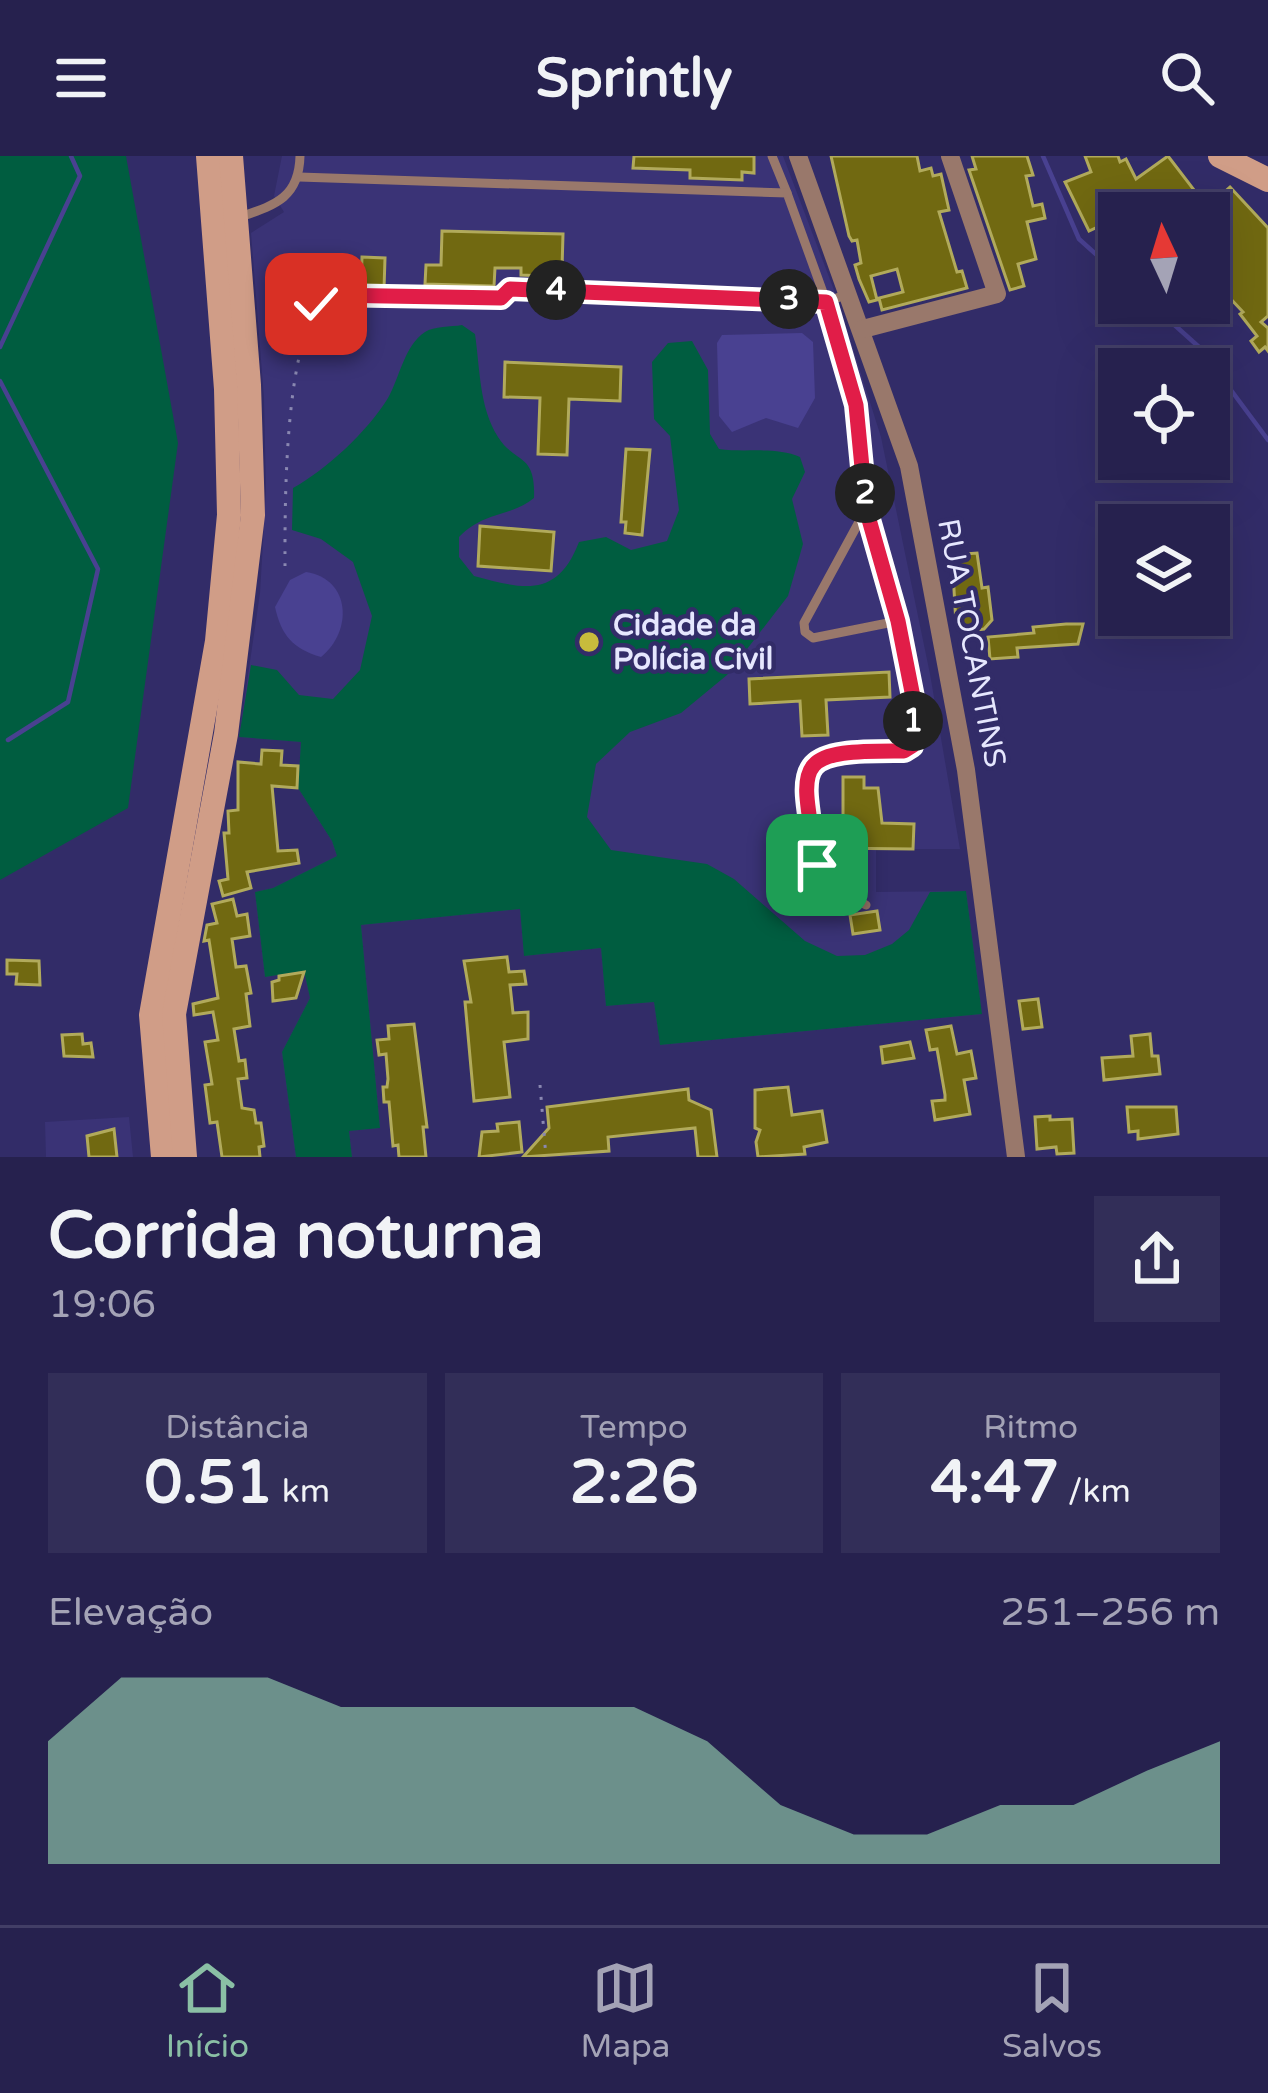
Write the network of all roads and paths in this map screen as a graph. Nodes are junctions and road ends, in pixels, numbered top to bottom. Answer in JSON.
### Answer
{"nodes":[{"id":1,"x":208,"y":156,"type":"edge"},
{"id":2,"x":231,"y":156,"type":"edge"},
{"id":3,"x":300,"y":156,"type":"edge"},
{"id":4,"x":772,"y":156,"type":"edge"},
{"id":5,"x":798,"y":156,"type":"edge"},
{"id":6,"x":950,"y":156,"type":"edge"},
{"id":7,"x":1220,"y":156,"type":"edge"},
{"id":8,"x":299,"y":176,"type":"junction"},
{"id":9,"x":1268,"y":180,"type":"edge"},
{"id":10,"x":787,"y":193,"type":"junction"},
{"id":11,"x":235,"y":219,"type":"junction"},
{"id":12,"x":510,"y":289,"type":"joint"},
{"id":13,"x":850,"y":293,"type":"junction"},
{"id":14,"x":826,"y":302,"type":"junction"},
{"id":15,"x":863,"y":329,"type":"junction"},
{"id":16,"x":866,"y":509,"type":"junction"},
{"id":17,"x":285,"y":566,"type":"dead end"},
{"id":18,"x":898,"y":621,"type":"junction"},
{"id":19,"x":866,"y":905,"type":"dead end"},
{"id":20,"x":540,"y":1085,"type":"dead end"},
{"id":21,"x":164,"y":1157,"type":"edge"},
{"id":22,"x":185,"y":1157,"type":"edge"},
{"id":23,"x":546,"y":1157,"type":"edge"},
{"id":24,"x":1016,"y":1157,"type":"edge"}],
"edges":[{"from":1,"to":21,"type":"main road"},
{"from":2,"to":11,"type":"main road"},
{"from":3,"to":8,"type":"lane"},
{"from":4,"to":10,"type":"lane"},
{"from":5,"to":13,"type":"street","name":"RUA TOCANTINS"},
{"from":6,"to":15,"type":"street"},
{"from":7,"to":9,"type":"main road"},
{"from":8,"to":10,"type":"lane"},
{"from":8,"to":11,"type":"lane"},
{"from":10,"to":14,"type":"lane"},
{"from":11,"to":22,"type":"main road"},
{"from":12,"to":14,"type":"lane"},
{"from":12,"to":17,"type":"path"},
{"from":13,"to":14,"type":"lane"},
{"from":13,"to":15,"type":"street","name":"RUA TOCANTINS"},
{"from":14,"to":16,"type":"lane"},
{"from":15,"to":24,"type":"street","name":"RUA TOCANTINS"},
{"from":16,"to":18,"type":"lane"},
{"from":16,"to":18,"type":"lane"},
{"from":18,"to":19,"type":"lane"},
{"from":20,"to":23,"type":"path"}]}
